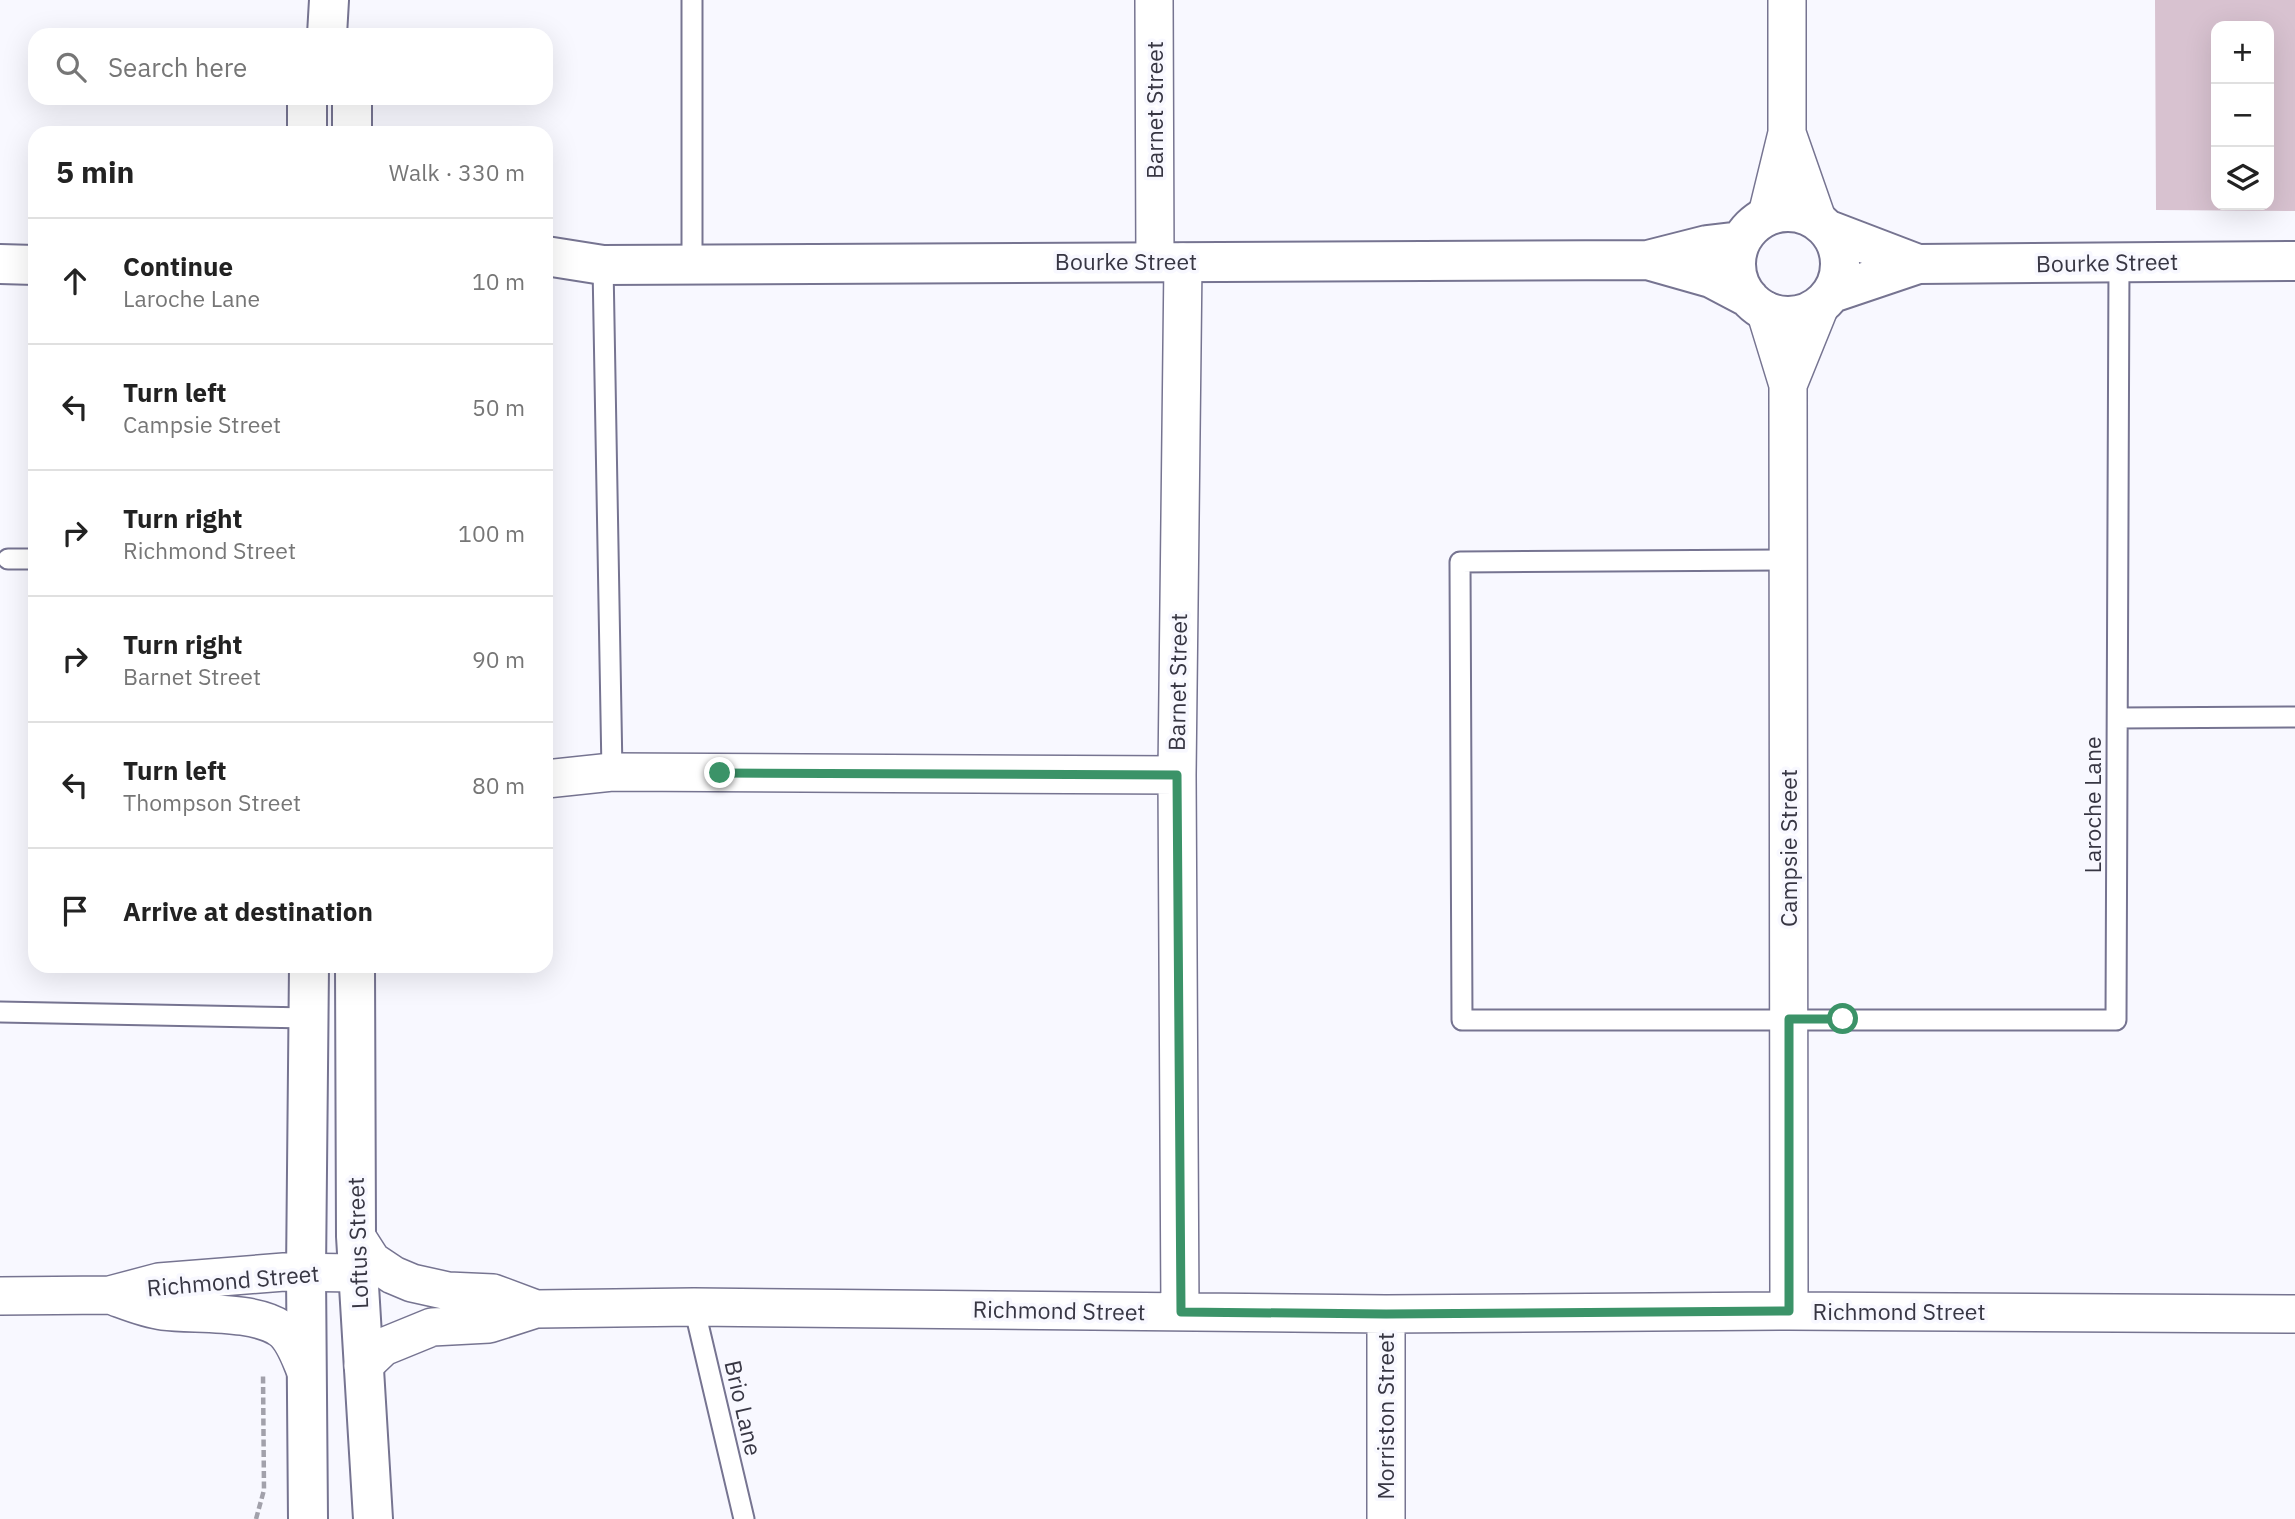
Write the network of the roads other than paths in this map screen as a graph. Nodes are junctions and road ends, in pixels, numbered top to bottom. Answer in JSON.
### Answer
{"nodes":[{"id":1,"x":329,"y":0,"type":"edge"},
{"id":2,"x":692,"y":0,"type":"edge"},
{"id":3,"x":1154,"y":0,"type":"edge"},
{"id":4,"x":1787,"y":0,"type":"edge"},
{"id":5,"x":328,"y":28,"type":"edge"},
{"id":6,"x":307,"y":105,"type":"edge"},
{"id":7,"x":352,"y":105,"type":"edge"},
{"id":8,"x":307,"y":126,"type":"edge"},
{"id":9,"x":352,"y":126,"type":"edge"},
{"id":10,"x":1787,"y":133,"type":"junction"},
{"id":11,"x":1768,"y":215,"type":"junction"},
{"id":12,"x":1823,"y":224,"type":"junction"},
{"id":13,"x":1741,"y":241,"type":"junction"},
{"id":14,"x":553,"y":257,"type":"edge"},
{"id":15,"x":1648,"y":260,"type":"junction"},
{"id":16,"x":2295,"y":261,"type":"edge"},
{"id":17,"x":1169,"y":262,"type":"junction"},
{"id":18,"x":2119,"y":263,"type":"junction"},
{"id":19,"x":0,"y":264,"type":"edge"},
{"id":20,"x":1918,"y":264,"type":"junction"},
{"id":21,"x":28,"y":265,"type":"edge"},
{"id":22,"x":603,"y":265,"type":"junction"},
{"id":23,"x":692,"y":265,"type":"junction"},
{"id":24,"x":553,"y":273,"type":"edge"},
{"id":25,"x":1826,"y":300,"type":"junction"},
{"id":26,"x":1757,"y":304,"type":"junction"},
{"id":27,"x":1788,"y":385,"type":"junction"},
{"id":28,"x":8,"y":559,"type":"dead end"},
{"id":29,"x":28,"y":559,"type":"edge"},
{"id":30,"x":1788,"y":561,"type":"junction"},
{"id":31,"x":2295,"y":717,"type":"edge"},
{"id":32,"x":2118,"y":718,"type":"junction"},
{"id":33,"x":612,"y":772,"type":"junction"},
{"id":34,"x":1177,"y":775,"type":"junction"},
{"id":35,"x":553,"y":778,"type":"edge"},
{"id":36,"x":309,"y":973,"type":"edge"},
{"id":37,"x":355,"y":973,"type":"edge"},
{"id":38,"x":0,"y":1012,"type":"edge"},
{"id":39,"x":309,"y":1018,"type":"junction"},
{"id":40,"x":1789,"y":1019,"type":"junction"},
{"id":41,"x":356,"y":1255,"type":"junction"},
{"id":42,"x":306,"y":1273,"type":"junction"},
{"id":43,"x":0,"y":1296,"type":"edge"},
{"id":44,"x":110,"y":1296,"type":"junction"},
{"id":45,"x":694,"y":1307,"type":"junction"},
{"id":46,"x":536,"y":1309,"type":"junction"},
{"id":47,"x":1789,"y":1311,"type":"junction"},
{"id":48,"x":1181,"y":1312,"type":"junction"},
{"id":49,"x":1386,"y":1314,"type":"junction"},
{"id":50,"x":2295,"y":1314,"type":"edge"},
{"id":51,"x":363,"y":1366,"type":"junction"},
{"id":52,"x":306,"y":1372,"type":"junction"},
{"id":53,"x":308,"y":1519,"type":"edge"},
{"id":54,"x":373,"y":1519,"type":"edge"},
{"id":55,"x":744,"y":1519,"type":"edge"},
{"id":56,"x":1385,"y":1519,"type":"edge"}],
"edges":[{"from":1,"to":5,"type":"street"},
{"from":2,"to":23,"type":"lane"},
{"from":3,"to":17,"type":"street","name":"Barnet Street"},
{"from":4,"to":10,"type":"street"},
{"from":6,"to":8,"type":"street"},
{"from":7,"to":9,"type":"street"},
{"from":10,"to":11,"type":"street"},
{"from":10,"to":12,"type":"street"},
{"from":11,"to":12,"type":"street"},
{"from":11,"to":13,"type":"street"},
{"from":12,"to":20,"type":"street","name":"Bourke Street"},
{"from":12,"to":25,"type":"street"},
{"from":13,"to":15,"type":"street","name":"Bourke Street"},
{"from":13,"to":26,"type":"street"},
{"from":14,"to":22,"type":"street","name":"Bourke Street"},
{"from":15,"to":17,"type":"street","name":"Bourke Street"},
{"from":15,"to":26,"type":"street","name":"Bourke Street"},
{"from":16,"to":18,"type":"street","name":"Bourke Street"},
{"from":17,"to":23,"type":"street","name":"Bourke Street"},
{"from":17,"to":34,"type":"street","name":"Barnet Street"},
{"from":18,"to":20,"type":"street","name":"Bourke Street"},
{"from":18,"to":32,"type":"lane","name":"Laroche Lane"},
{"from":19,"to":21,"type":"street"},
{"from":20,"to":25,"type":"street","name":"Bourke Street"},
{"from":22,"to":23,"type":"street","name":"Bourke Street"},
{"from":22,"to":24,"type":"street","name":"Bourke Street"},
{"from":22,"to":33,"type":"lane"},
{"from":25,"to":26,"type":"street"},
{"from":25,"to":27,"type":"street","name":"Campsie Street"},
{"from":26,"to":27,"type":"street","name":"Campsie Street"},
{"from":27,"to":30,"type":"street","name":"Campsie Street"},
{"from":28,"to":29,"type":"lane"},
{"from":30,"to":40,"type":"street","name":"Campsie Street"},
{"from":30,"to":40,"type":"lane"},
{"from":31,"to":32,"type":"lane"},
{"from":32,"to":40,"type":"lane","name":"Laroche Lane"},
{"from":33,"to":34,"type":"street"},
{"from":33,"to":35,"type":"street"},
{"from":34,"to":48,"type":"street","name":"Barnet Street"},
{"from":36,"to":39,"type":"street"},
{"from":37,"to":41,"type":"street","name":"Loftus Street"},
{"from":38,"to":39,"type":"lane"},
{"from":39,"to":42,"type":"street"},
{"from":40,"to":47,"type":"street","name":"Campsie Street"},
{"from":41,"to":42,"type":"street","name":"Richmond Street"},
{"from":41,"to":46,"type":"street","name":"Richmond Street"},
{"from":41,"to":51,"type":"street","name":"Loftus Street"},
{"from":42,"to":44,"type":"street","name":"Richmond Street"},
{"from":42,"to":52,"type":"street"},
{"from":43,"to":44,"type":"street","name":"Richmond Street"},
{"from":44,"to":52,"type":"street","name":"Richmond Street"},
{"from":45,"to":46,"type":"street","name":"Richmond Street"},
{"from":45,"to":48,"type":"street","name":"Richmond Street"},
{"from":45,"to":55,"type":"lane","name":"Brio Lane"},
{"from":46,"to":51,"type":"street","name":"Richmond Street"},
{"from":47,"to":49,"type":"street","name":"Richmond Street"},
{"from":47,"to":50,"type":"street","name":"Richmond Street"},
{"from":48,"to":49,"type":"street","name":"Richmond Street"},
{"from":49,"to":56,"type":"street","name":"Morriston Street"},
{"from":51,"to":54,"type":"street","name":"Loftus Street"},
{"from":52,"to":53,"type":"street"}]}
